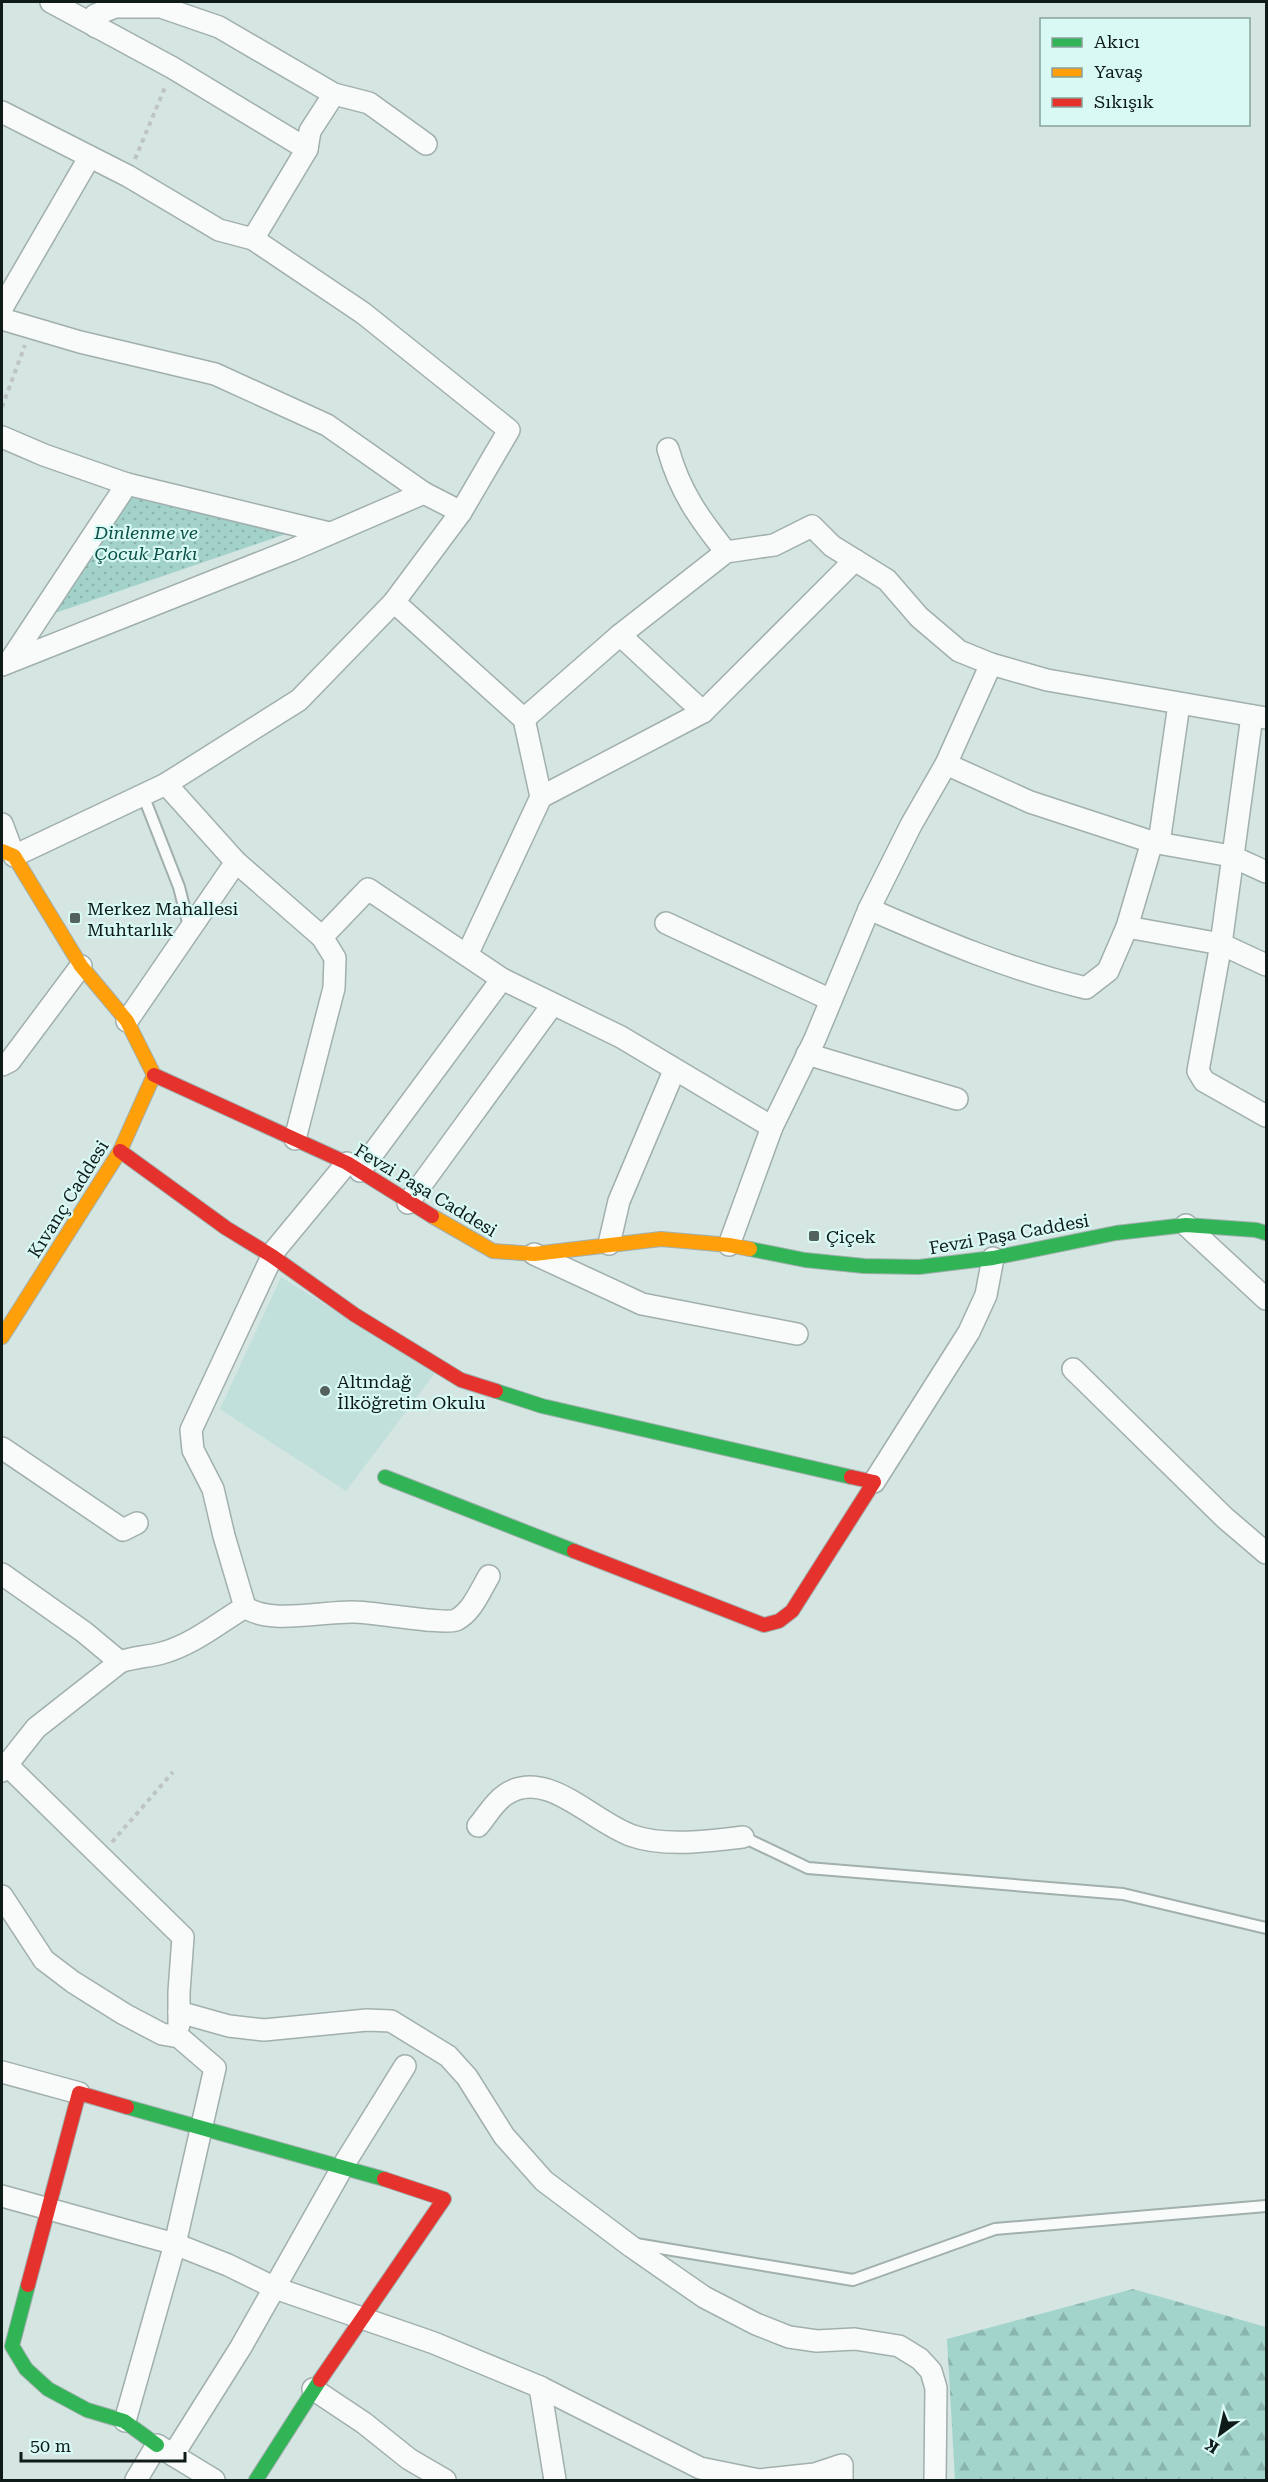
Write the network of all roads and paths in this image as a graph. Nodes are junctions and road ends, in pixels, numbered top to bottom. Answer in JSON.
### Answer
{"nodes":[{"id":1,"x":51,"y":2,"type":"edge"},
{"id":2,"x":97,"y":14,"type":"edge"},
{"id":3,"x":173,"y":68,"type":"junction"},
{"id":4,"x":334,"y":94,"type":"junction"},
{"id":5,"x":2,"y":112,"type":"edge"},
{"id":6,"x":426,"y":144,"type":"dead end"},
{"id":7,"x":307,"y":149,"type":"junction"},
{"id":8,"x":89,"y":158,"type":"junction"},
{"id":9,"x":128,"y":176,"type":"junction"},
{"id":10,"x":253,"y":239,"type":"junction"},
{"id":11,"x":2,"y":308,"type":"edge"},
{"id":12,"x":2,"y":319,"type":"edge"},
{"id":13,"x":32,"y":328,"type":"junction"},
{"id":14,"x":2,"y":407,"type":"edge"},
{"id":15,"x":2,"y":437,"type":"edge"},
{"id":16,"x":668,"y":449,"type":"dead end"},
{"id":17,"x":128,"y":484,"type":"junction"},
{"id":18,"x":424,"y":493,"type":"junction"},
{"id":19,"x":461,"y":512,"type":"junction"},
{"id":20,"x":329,"y":533,"type":"junction"},
{"id":21,"x":726,"y":552,"type":"junction"},
{"id":22,"x":855,"y":560,"type":"junction"},
{"id":23,"x":394,"y":602,"type":"junction"},
{"id":24,"x":620,"y":635,"type":"junction"},
{"id":25,"x":6,"y":663,"type":"edge"},
{"id":26,"x":991,"y":664,"type":"junction"},
{"id":27,"x":1179,"y":704,"type":"junction"},
{"id":28,"x":703,"y":712,"type":"junction"},
{"id":29,"x":1259,"y":717,"type":"edge"},
{"id":30,"x":524,"y":719,"type":"junction"},
{"id":31,"x":946,"y":764,"type":"junction"},
{"id":32,"x":166,"y":784,"type":"junction"},
{"id":33,"x":143,"y":795,"type":"junction"},
{"id":34,"x":541,"y":797,"type":"junction"},
{"id":35,"x":2,"y":824,"type":"edge"},
{"id":36,"x":1156,"y":842,"type":"junction"},
{"id":37,"x":8,"y":854,"type":"edge"},
{"id":38,"x":1231,"y":856,"type":"junction"},
{"id":39,"x":236,"y":862,"type":"junction"},
{"id":40,"x":1266,"y":872,"type":"edge"},
{"id":41,"x":869,"y":909,"type":"junction"},
{"id":42,"x":666,"y":923,"type":"dead end"},
{"id":43,"x":1127,"y":927,"type":"junction"},
{"id":44,"x":190,"y":930,"type":"junction"},
{"id":45,"x":322,"y":936,"type":"junction"},
{"id":46,"x":1221,"y":944,"type":"junction"},
{"id":47,"x":467,"y":955,"type":"junction"},
{"id":48,"x":1266,"y":965,"type":"edge"},
{"id":49,"x":81,"y":966,"type":"junction"},
{"id":50,"x":502,"y":979,"type":"junction"},
{"id":51,"x":831,"y":1000,"type":"junction"},
{"id":52,"x":553,"y":1004,"type":"junction"},
{"id":53,"x":127,"y":1021,"type":"junction"},
{"id":54,"x":807,"y":1054,"type":"junction"},
{"id":55,"x":2,"y":1065,"type":"edge"},
{"id":56,"x":674,"y":1071,"type":"junction"},
{"id":57,"x":154,"y":1075,"type":"junction"},
{"id":58,"x":957,"y":1100,"type":"dead end"},
{"id":59,"x":1266,"y":1116,"type":"edge"},
{"id":60,"x":772,"y":1127,"type":"junction"},
{"id":61,"x":295,"y":1139,"type":"junction"},
{"id":62,"x":120,"y":1152,"type":"junction"},
{"id":63,"x":354,"y":1167,"type":"junction"},
{"id":64,"x":408,"y":1203,"type":"junction"},
{"id":65,"x":1186,"y":1226,"type":"junction"},
{"id":66,"x":1266,"y":1233,"type":"edge"},
{"id":67,"x":609,"y":1244,"type":"junction"},
{"id":68,"x":729,"y":1245,"type":"junction"},
{"id":69,"x":534,"y":1254,"type":"junction"},
{"id":70,"x":272,"y":1256,"type":"junction"},
{"id":71,"x":993,"y":1258,"type":"junction"},
{"id":72,"x":1266,"y":1299,"type":"edge"},
{"id":73,"x":797,"y":1334,"type":"dead end"},
{"id":74,"x":2,"y":1338,"type":"edge"},
{"id":75,"x":1073,"y":1369,"type":"dead end"},
{"id":76,"x":2,"y":1448,"type":"edge"},
{"id":77,"x":385,"y":1477,"type":"dead end"},
{"id":78,"x":874,"y":1482,"type":"junction"},
{"id":79,"x":137,"y":1523,"type":"dead end"},
{"id":80,"x":1266,"y":1553,"type":"edge"},
{"id":81,"x":2,"y":1574,"type":"edge"},
{"id":82,"x":489,"y":1576,"type":"dead end"},
{"id":83,"x":245,"y":1607,"type":"junction"},
{"id":84,"x":120,"y":1662,"type":"junction"},
{"id":85,"x":4,"y":1767,"type":"edge"},
{"id":86,"x":173,"y":1772,"type":"dead end"},
{"id":87,"x":478,"y":1826,"type":"dead end"},
{"id":88,"x":743,"y":1837,"type":"joint"},
{"id":89,"x":100,"y":1856,"type":"junction"},
{"id":90,"x":2,"y":1896,"type":"edge"},
{"id":91,"x":1266,"y":1928,"type":"edge"},
{"id":92,"x":179,"y":2013,"type":"junction"},
{"id":93,"x":179,"y":2037,"type":"junction"},
{"id":94,"x":405,"y":2066,"type":"dead end"},
{"id":95,"x":2,"y":2072,"type":"edge"},
{"id":96,"x":79,"y":2092,"type":"junction"},
{"id":97,"x":202,"y":2128,"type":"junction"},
{"id":98,"x":342,"y":2168,"type":"junction"},
{"id":99,"x":2,"y":2196,"type":"edge"},
{"id":100,"x":1266,"y":2206,"type":"edge"},
{"id":101,"x":47,"y":2208,"type":"junction"},
{"id":102,"x":627,"y":2243,"type":"junction"},
{"id":103,"x":175,"y":2244,"type":"junction"},
{"id":104,"x":275,"y":2288,"type":"junction"},
{"id":105,"x":363,"y":2318,"type":"junction"},
{"id":106,"x":540,"y":2387,"type":"junction"},
{"id":107,"x":313,"y":2390,"type":"junction"},
{"id":108,"x":125,"y":2421,"type":"junction"},
{"id":109,"x":165,"y":2450,"type":"junction"},
{"id":110,"x":136,"y":2481,"type":"edge"},
{"id":111,"x":214,"y":2481,"type":"edge"},
{"id":112,"x":256,"y":2481,"type":"edge"},
{"id":113,"x":445,"y":2481,"type":"edge"},
{"id":114,"x":555,"y":2481,"type":"edge"},
{"id":115,"x":842,"y":2481,"type":"edge"},
{"id":116,"x":935,"y":2481,"type":"edge"}],
"edges":[{"from":1,"to":2,"type":"street"},
{"from":2,"to":3,"type":"street"},
{"from":2,"to":4,"type":"street"},
{"from":3,"to":7,"type":"street"},
{"from":3,"to":9,"type":"path"},
{"from":4,"to":6,"type":"street"},
{"from":4,"to":7,"type":"street"},
{"from":5,"to":8,"type":"street"},
{"from":7,"to":10,"type":"street"},
{"from":8,"to":9,"type":"street"},
{"from":8,"to":11,"type":"street"},
{"from":9,"to":10,"type":"street"},
{"from":10,"to":19,"type":"street"},
{"from":12,"to":13,"type":"street"},
{"from":13,"to":14,"type":"path"},
{"from":13,"to":18,"type":"street"},
{"from":15,"to":17,"type":"street"},
{"from":16,"to":21,"type":"street"},
{"from":17,"to":20,"type":"street"},
{"from":17,"to":25,"type":"street"},
{"from":18,"to":19,"type":"street"},
{"from":18,"to":20,"type":"street"},
{"from":19,"to":23,"type":"street"},
{"from":20,"to":25,"type":"street"},
{"from":21,"to":22,"type":"street"},
{"from":21,"to":24,"type":"street"},
{"from":22,"to":26,"type":"street"},
{"from":22,"to":28,"type":"street"},
{"from":23,"to":30,"type":"street"},
{"from":23,"to":32,"type":"street"},
{"from":24,"to":28,"type":"street"},
{"from":24,"to":30,"type":"street"},
{"from":26,"to":27,"type":"street"},
{"from":26,"to":31,"type":"street"},
{"from":27,"to":29,"type":"street"},
{"from":27,"to":36,"type":"street"},
{"from":28,"to":34,"type":"street"},
{"from":29,"to":38,"type":"street"},
{"from":30,"to":34,"type":"street"},
{"from":31,"to":36,"type":"street"},
{"from":31,"to":41,"type":"street"},
{"from":32,"to":33,"type":"street"},
{"from":32,"to":39,"type":"street"},
{"from":33,"to":37,"type":"street"},
{"from":33,"to":44,"type":"lane"},
{"from":34,"to":47,"type":"street"},
{"from":35,"to":37,"type":"street"},
{"from":36,"to":38,"type":"street"},
{"from":36,"to":43,"type":"street"},
{"from":37,"to":49,"type":"street"},
{"from":38,"to":40,"type":"street"},
{"from":38,"to":46,"type":"street"},
{"from":39,"to":44,"type":"street"},
{"from":39,"to":45,"type":"street"},
{"from":41,"to":43,"type":"street"},
{"from":41,"to":51,"type":"street"},
{"from":42,"to":51,"type":"street"},
{"from":43,"to":46,"type":"street"},
{"from":44,"to":53,"type":"street"},
{"from":45,"to":47,"type":"street"},
{"from":45,"to":61,"type":"street"},
{"from":46,"to":48,"type":"street"},
{"from":46,"to":59,"type":"street"},
{"from":47,"to":50,"type":"street"},
{"from":49,"to":53,"type":"street"},
{"from":49,"to":55,"type":"street"},
{"from":50,"to":52,"type":"street"},
{"from":50,"to":63,"type":"street"},
{"from":51,"to":54,"type":"street"},
{"from":52,"to":56,"type":"street"},
{"from":52,"to":64,"type":"street"},
{"from":53,"to":57,"type":"street"},
{"from":54,"to":58,"type":"street"},
{"from":54,"to":60,"type":"street"},
{"from":56,"to":60,"type":"street"},
{"from":56,"to":67,"type":"street"},
{"from":57,"to":61,"type":"street","name":"Fevzi Paşa Caddesi"},
{"from":57,"to":62,"type":"street","name":"Kıvanç Caddesi"},
{"from":60,"to":68,"type":"street"},
{"from":61,"to":63,"type":"street","name":"Fevzi Paşa Caddesi"},
{"from":62,"to":70,"type":"street"},
{"from":62,"to":74,"type":"street","name":"Kıvanç Caddesi"},
{"from":63,"to":64,"type":"street","name":"Fevzi Paşa Caddesi"},
{"from":63,"to":70,"type":"street"},
{"from":64,"to":69,"type":"street","name":"Fevzi Paşa Caddesi"},
{"from":65,"to":66,"type":"street","name":"Fevzi Paşa Caddesi"},
{"from":65,"to":71,"type":"street","name":"Fevzi Paşa Caddesi"},
{"from":65,"to":72,"type":"street"},
{"from":67,"to":68,"type":"street","name":"Fevzi Paşa Caddesi"},
{"from":67,"to":69,"type":"street","name":"Fevzi Paşa Caddesi"},
{"from":68,"to":71,"type":"street","name":"Fevzi Paşa Caddesi"},
{"from":69,"to":73,"type":"street"},
{"from":70,"to":78,"type":"street"},
{"from":70,"to":83,"type":"street"},
{"from":71,"to":78,"type":"street"},
{"from":75,"to":80,"type":"street"},
{"from":76,"to":79,"type":"street"},
{"from":77,"to":78,"type":"street"},
{"from":81,"to":84,"type":"street"},
{"from":82,"to":83,"type":"street"},
{"from":83,"to":84,"type":"street"},
{"from":84,"to":85,"type":"street"},
{"from":85,"to":89,"type":"street"},
{"from":86,"to":89,"type":"path"},
{"from":87,"to":88,"type":"street"},
{"from":88,"to":91,"type":"lane"},
{"from":89,"to":92,"type":"street"},
{"from":90,"to":93,"type":"street"},
{"from":92,"to":93,"type":"street"},
{"from":92,"to":102,"type":"street"},
{"from":93,"to":97,"type":"street"},
{"from":94,"to":98,"type":"street"},
{"from":95,"to":96,"type":"street"},
{"from":96,"to":97,"type":"street"},
{"from":96,"to":101,"type":"street"},
{"from":97,"to":98,"type":"street"},
{"from":97,"to":103,"type":"street"},
{"from":98,"to":104,"type":"street"},
{"from":98,"to":105,"type":"street"},
{"from":99,"to":101,"type":"street"},
{"from":100,"to":102,"type":"lane"},
{"from":101,"to":103,"type":"street"},
{"from":101,"to":108,"type":"street"},
{"from":102,"to":116,"type":"street"},
{"from":103,"to":104,"type":"street"},
{"from":103,"to":108,"type":"street"},
{"from":104,"to":105,"type":"street"},
{"from":104,"to":109,"type":"street"},
{"from":105,"to":106,"type":"street"},
{"from":105,"to":107,"type":"street"},
{"from":106,"to":114,"type":"street"},
{"from":106,"to":115,"type":"street"},
{"from":107,"to":112,"type":"street"},
{"from":107,"to":113,"type":"street"},
{"from":108,"to":109,"type":"street"},
{"from":109,"to":110,"type":"street"},
{"from":109,"to":111,"type":"street"}]}
